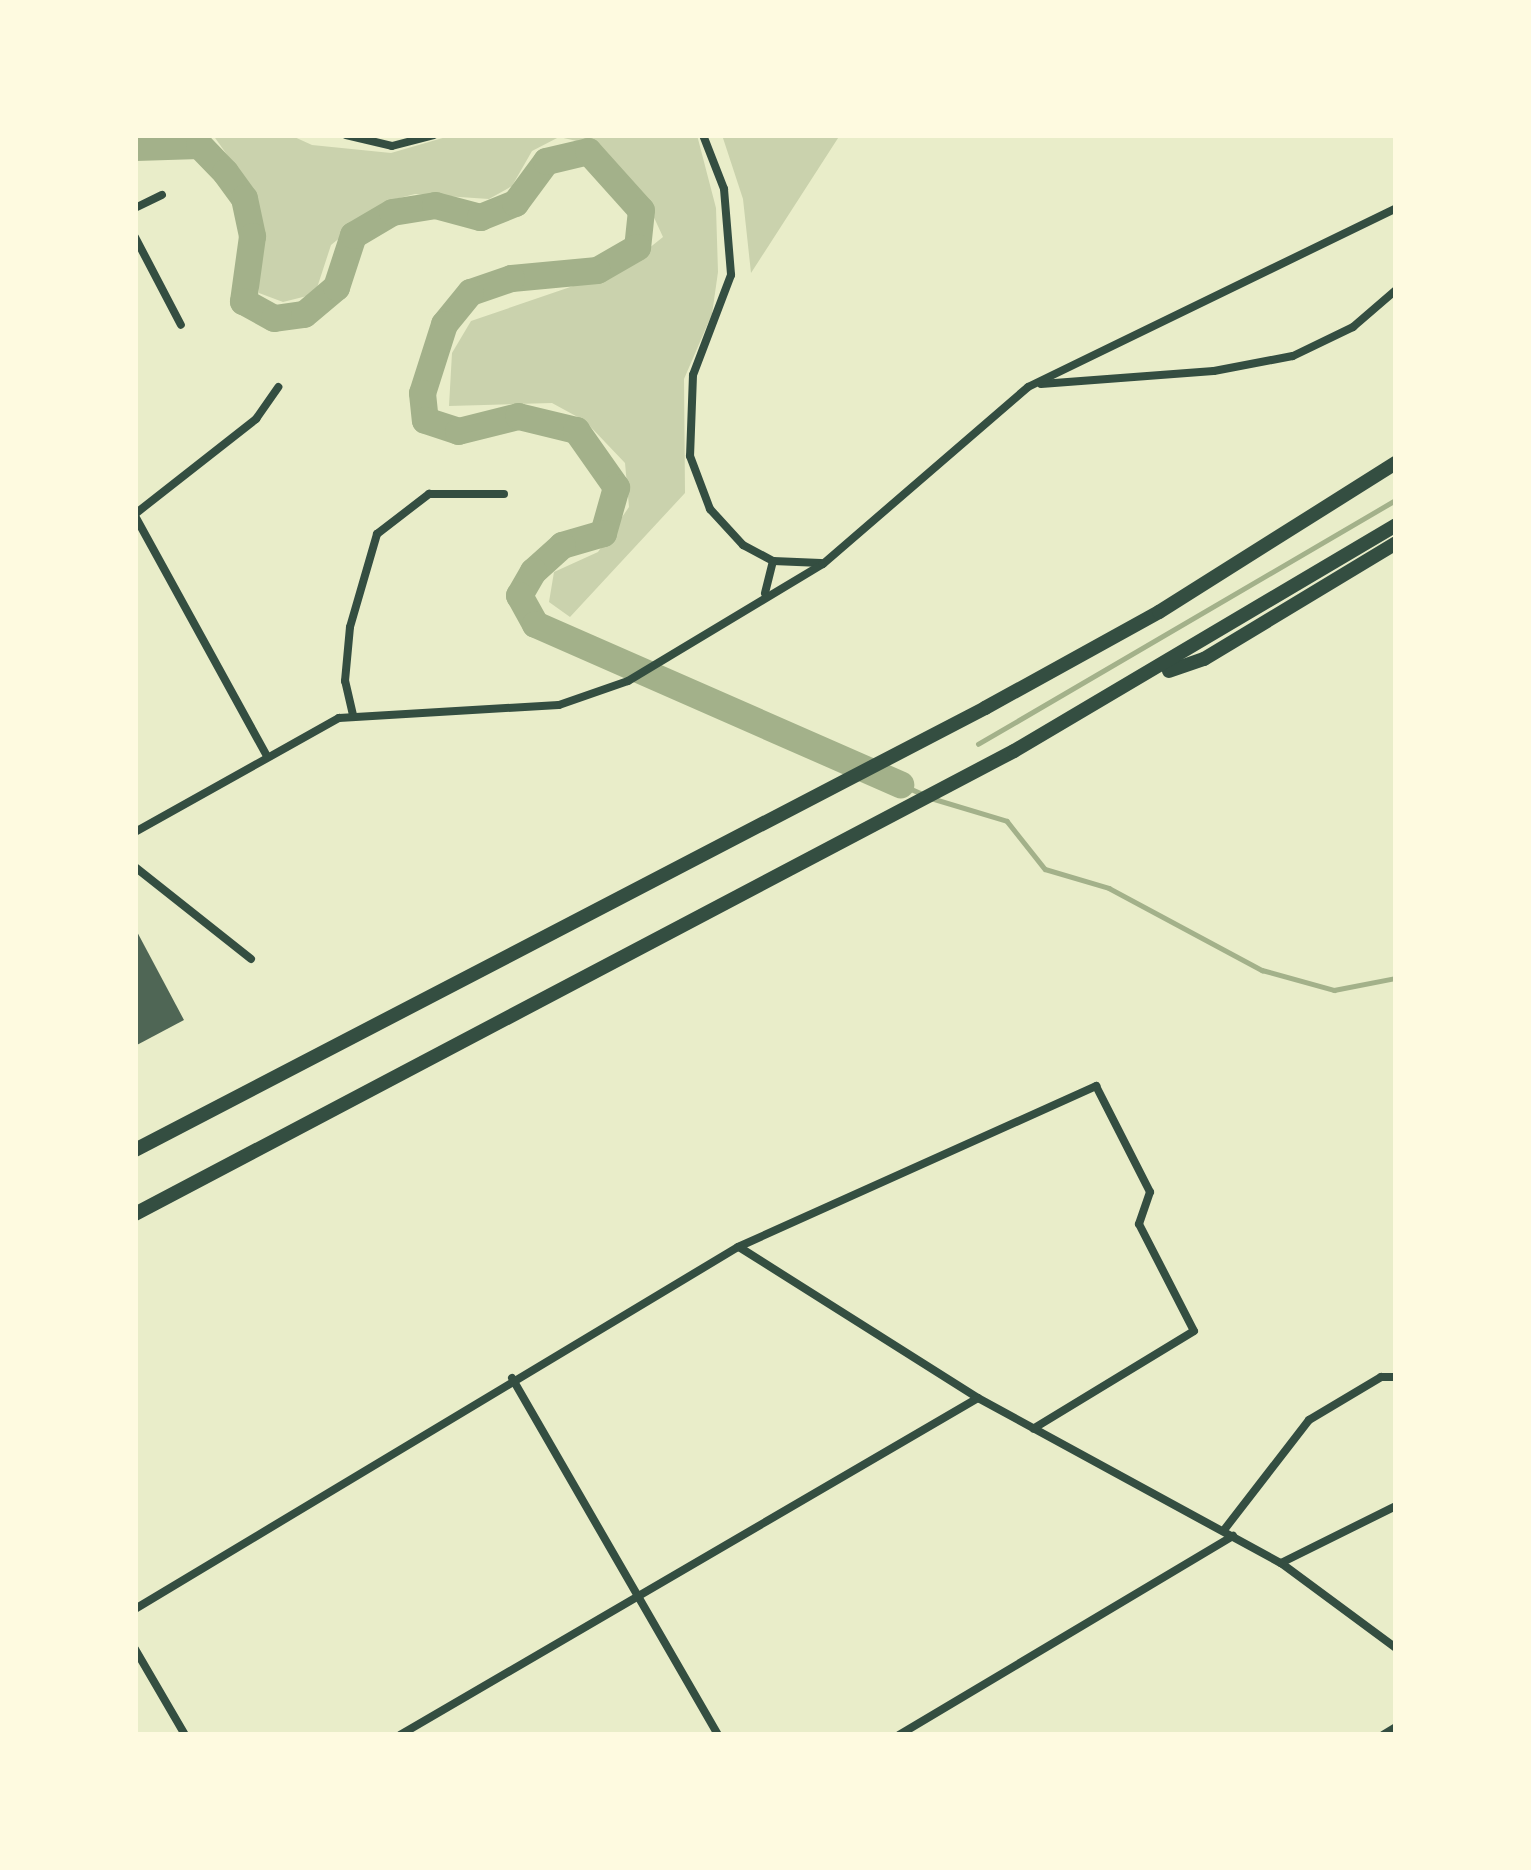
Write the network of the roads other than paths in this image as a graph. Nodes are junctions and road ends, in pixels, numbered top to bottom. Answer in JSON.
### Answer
{"nodes":[{"id":1,"x":346,"y":135,"type":"edge"},
{"id":2,"x":434,"y":135,"type":"edge"},
{"id":3,"x":704,"y":135,"type":"edge"},
{"id":4,"x":162,"y":195,"type":"dead end"},
{"id":5,"x":135,"y":208,"type":"edge"},
{"id":6,"x":1396,"y":208,"type":"edge"},
{"id":7,"x":135,"y":237,"type":"edge"},
{"id":8,"x":1396,"y":290,"type":"edge"},
{"id":9,"x":181,"y":325,"type":"dead end"},
{"id":10,"x":1040,"y":384,"type":"junction"},
{"id":11,"x":278,"y":387,"type":"dead end"},
{"id":12,"x":1396,"y":463,"type":"edge"},
{"id":13,"x":504,"y":494,"type":"dead end"},
{"id":14,"x":135,"y":515,"type":"edge"},
{"id":15,"x":1396,"y":525,"type":"edge"},
{"id":16,"x":1396,"y":543,"type":"edge"},
{"id":17,"x":773,"y":561,"type":"junction"},
{"id":18,"x":823,"y":564,"type":"junction"},
{"id":19,"x":764,"y":596,"type":"junction"},
{"id":20,"x":1142,"y":680,"type":"junction"},
{"id":21,"x":353,"y":715,"type":"junction"},
{"id":22,"x":267,"y":756,"type":"junction"},
{"id":23,"x":135,"y":832,"type":"edge"},
{"id":24,"x":135,"y":867,"type":"edge"},
{"id":25,"x":251,"y":959,"type":"dead end"},
{"id":26,"x":135,"y":1150,"type":"edge"},
{"id":27,"x":135,"y":1214,"type":"edge"},
{"id":28,"x":738,"y":1246,"type":"junction"},
{"id":29,"x":1396,"y":1377,"type":"edge"},
{"id":30,"x":512,"y":1378,"type":"junction"},
{"id":31,"x":978,"y":1398,"type":"junction"},
{"id":32,"x":1033,"y":1429,"type":"junction"},
{"id":33,"x":1396,"y":1506,"type":"edge"},
{"id":34,"x":1224,"y":1530,"type":"junction"},
{"id":35,"x":1234,"y":1535,"type":"junction"},
{"id":36,"x":1282,"y":1563,"type":"junction"},
{"id":37,"x":640,"y":1599,"type":"junction"},
{"id":38,"x":135,"y":1609,"type":"edge"},
{"id":39,"x":1396,"y":1648,"type":"edge"},
{"id":40,"x":135,"y":1649,"type":"edge"},
{"id":41,"x":1396,"y":1727,"type":"edge"},
{"id":42,"x":184,"y":1735,"type":"edge"},
{"id":43,"x":400,"y":1735,"type":"edge"},
{"id":44,"x":718,"y":1735,"type":"edge"},
{"id":45,"x":898,"y":1735,"type":"edge"},
{"id":46,"x":1383,"y":1735,"type":"edge"}],
"edges":[{"from":1,"to":2,"type":"street"},
{"from":3,"to":17,"type":"street"},
{"from":4,"to":5,"type":"street"},
{"from":6,"to":10,"type":"street"},
{"from":7,"to":9,"type":"street"},
{"from":8,"to":10,"type":"street"},
{"from":10,"to":18,"type":"street"},
{"from":11,"to":14,"type":"street"},
{"from":12,"to":26,"type":"highway"},
{"from":13,"to":21,"type":"street"},
{"from":14,"to":22,"type":"street"},
{"from":15,"to":20,"type":"highway"},
{"from":16,"to":20,"type":"highway"},
{"from":17,"to":18,"type":"street"},
{"from":17,"to":19,"type":"street"},
{"from":18,"to":19,"type":"street"},
{"from":19,"to":21,"type":"street"},
{"from":20,"to":27,"type":"highway"},
{"from":21,"to":22,"type":"street"},
{"from":22,"to":23,"type":"street"},
{"from":24,"to":25,"type":"street"},
{"from":28,"to":30,"type":"street"},
{"from":28,"to":31,"type":"street"},
{"from":28,"to":32,"type":"street"},
{"from":29,"to":34,"type":"street"},
{"from":30,"to":37,"type":"street"},
{"from":30,"to":38,"type":"street"},
{"from":31,"to":32,"type":"street"},
{"from":31,"to":37,"type":"street"},
{"from":32,"to":34,"type":"street"},
{"from":33,"to":36,"type":"street"},
{"from":34,"to":35,"type":"street"},
{"from":35,"to":36,"type":"street"},
{"from":35,"to":45,"type":"street"},
{"from":36,"to":39,"type":"street"},
{"from":37,"to":43,"type":"street"},
{"from":37,"to":44,"type":"street"},
{"from":40,"to":42,"type":"street"},
{"from":41,"to":46,"type":"street"}]}
